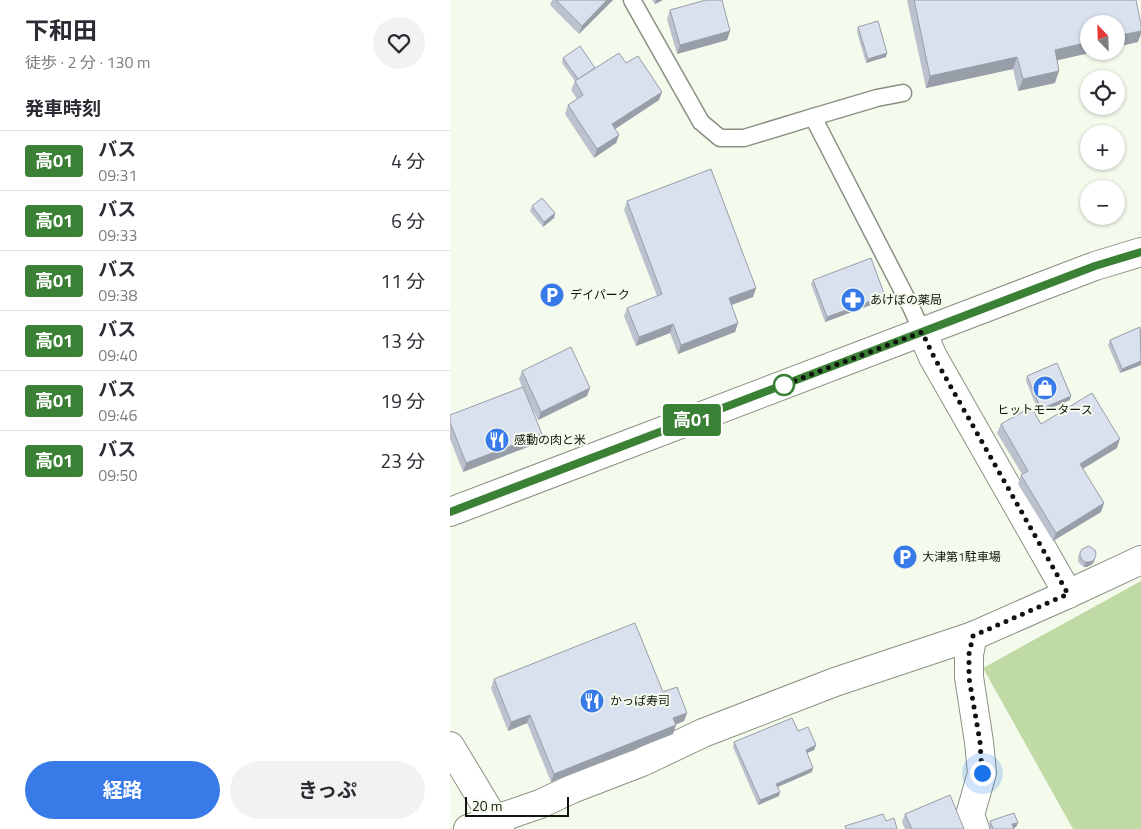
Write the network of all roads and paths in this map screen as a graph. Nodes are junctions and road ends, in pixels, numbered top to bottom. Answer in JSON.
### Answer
{"nodes":[{"id":1,"x":632,"y":0,"type":"edge"},
{"id":2,"x":903,"y":93,"type":"dead end"},
{"id":3,"x":813,"y":117,"type":"junction"},
{"id":4,"x":1141,"y":252,"type":"edge"},
{"id":5,"x":922,"y":332,"type":"junction"},
{"id":6,"x":450,"y":512,"type":"edge"},
{"id":7,"x":1141,"y":560,"type":"edge"},
{"id":8,"x":1068,"y":594,"type":"junction"},
{"id":9,"x":973,"y":636,"type":"junction"},
{"id":10,"x":450,"y":746,"type":"edge"},
{"id":11,"x":498,"y":825,"type":"edge"},
{"id":12,"x":468,"y":829,"type":"edge"},
{"id":13,"x":975,"y":829,"type":"edge"}],
"edges":[{"from":1,"to":3,"type":"lane"},
{"from":2,"to":3,"type":"lane"},
{"from":3,"to":5,"type":"lane"},
{"from":4,"to":5,"type":"main road"},
{"from":5,"to":6,"type":"main road"},
{"from":5,"to":8,"type":"main road"},
{"from":7,"to":8,"type":"main road"},
{"from":8,"to":9,"type":"main road"},
{"from":9,"to":11,"type":"main road"},
{"from":9,"to":13,"type":"main road"},
{"from":10,"to":11,"type":"main road"},
{"from":11,"to":12,"type":"main road"}]}
